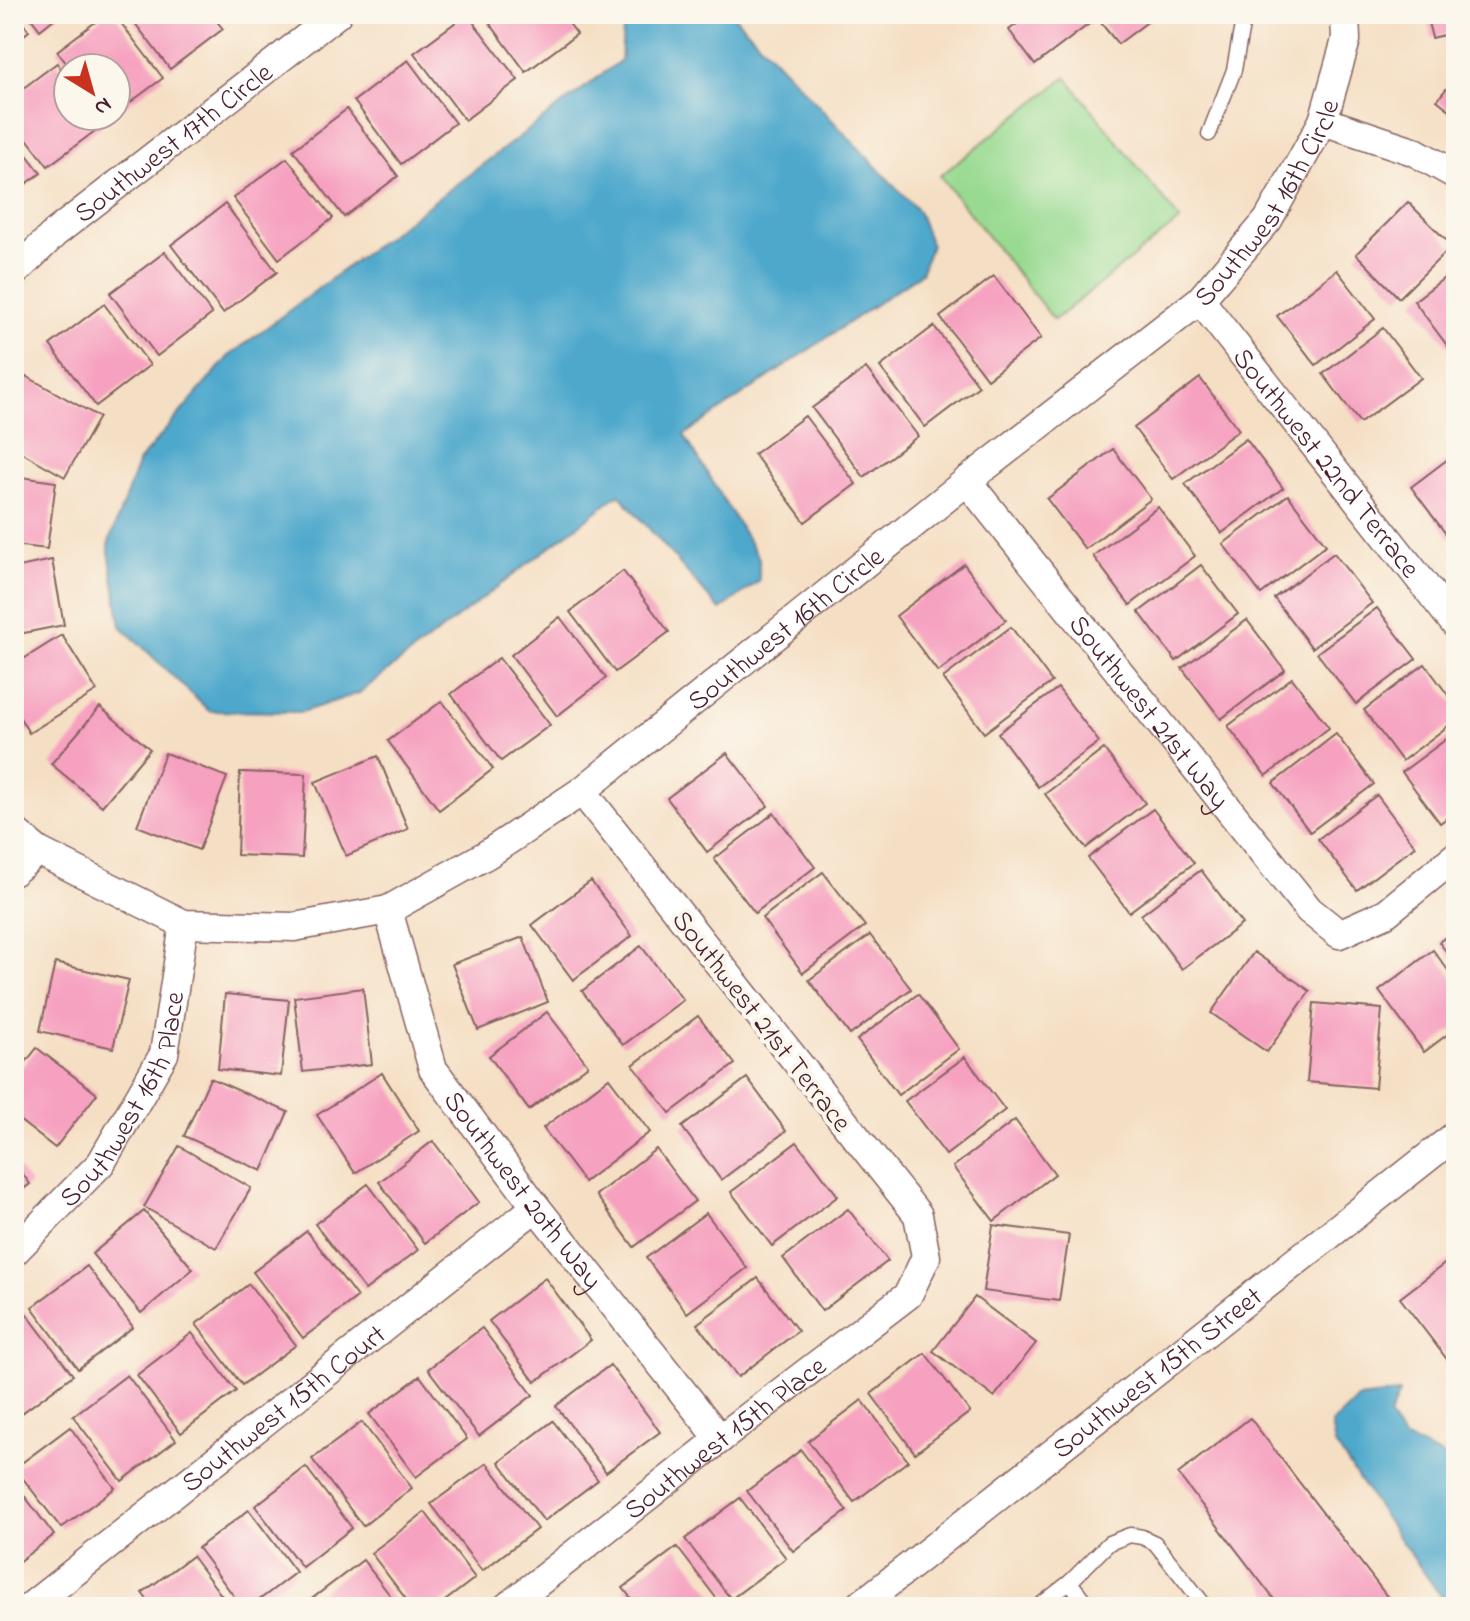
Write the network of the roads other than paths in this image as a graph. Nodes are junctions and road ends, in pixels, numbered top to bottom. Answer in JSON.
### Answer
{"nodes":[{"id":1,"x":337,"y":14,"type":"edge"},
{"id":2,"x":1244,"y":14,"type":"edge"},
{"id":3,"x":1345,"y":14,"type":"edge"},
{"id":4,"x":1323,"y":121,"type":"junction"},
{"id":5,"x":1209,"y":134,"type":"dead end"},
{"id":6,"x":1456,"y":175,"type":"edge"},
{"id":7,"x":14,"y":273,"type":"edge"},
{"id":8,"x":1200,"y":300,"type":"junction"},
{"id":9,"x":967,"y":481,"type":"junction"},
{"id":10,"x":1456,"y":625,"type":"edge"},
{"id":11,"x":582,"y":791,"type":"junction"},
{"id":12,"x":14,"y":831,"type":"edge"},
{"id":13,"x":38,"y":851,"type":"junction"},
{"id":14,"x":1456,"y":856,"type":"edge"},
{"id":15,"x":14,"y":871,"type":"edge"},
{"id":16,"x":388,"y":910,"type":"junction"},
{"id":17,"x":184,"y":924,"type":"junction"},
{"id":18,"x":1456,"y":1135,"type":"edge"},
{"id":19,"x":536,"y":1207,"type":"junction"},
{"id":20,"x":14,"y":1252,"type":"edge"},
{"id":21,"x":926,"y":1257,"type":"joint"},
{"id":22,"x":720,"y":1439,"type":"junction"},
{"id":23,"x":1070,"y":1582,"type":"junction"},
{"id":24,"x":30,"y":1607,"type":"edge"},
{"id":25,"x":507,"y":1607,"type":"edge"},
{"id":26,"x":858,"y":1607,"type":"edge"},
{"id":27,"x":1038,"y":1607,"type":"edge"},
{"id":28,"x":1089,"y":1607,"type":"edge"},
{"id":29,"x":1206,"y":1607,"type":"edge"}],
"edges":[{"from":1,"to":7,"type":"street","name":"Southwest 17th Circle"},
{"from":2,"to":5,"type":"lane"},
{"from":3,"to":4,"type":"street","name":"Southwest 16th Circle"},
{"from":4,"to":6,"type":"street"},
{"from":4,"to":8,"type":"street","name":"Southwest 16th Circle"},
{"from":8,"to":9,"type":"street","name":"Southwest 16th Circle"},
{"from":8,"to":10,"type":"street","name":"Southwest 22nd Terrace"},
{"from":9,"to":11,"type":"street","name":"Southwest 16th Circle"},
{"from":9,"to":14,"type":"street","name":"Southwest 21st Way"},
{"from":11,"to":16,"type":"street","name":"Southwest 16th Circle"},
{"from":11,"to":21,"type":"street","name":"Southwest 21st Terrace"},
{"from":12,"to":13,"type":"street"},
{"from":13,"to":15,"type":"street"},
{"from":13,"to":17,"type":"street","name":"Southwest 16th Circle"},
{"from":16,"to":17,"type":"street","name":"Southwest 16th Circle"},
{"from":16,"to":19,"type":"street","name":"Southwest 20th Way"},
{"from":17,"to":20,"type":"street","name":"Southwest 16th Place"},
{"from":18,"to":26,"type":"street","name":"Southwest 15th Street"},
{"from":19,"to":22,"type":"street","name":"Southwest 20th Way"},
{"from":19,"to":24,"type":"street","name":"Southwest 15th Court"},
{"from":21,"to":22,"type":"street","name":"Southwest 15th Place"},
{"from":22,"to":25,"type":"street","name":"Southwest 15th Place"},
{"from":23,"to":27,"type":"lane"},
{"from":23,"to":28,"type":"lane"},
{"from":23,"to":29,"type":"lane"}]}
